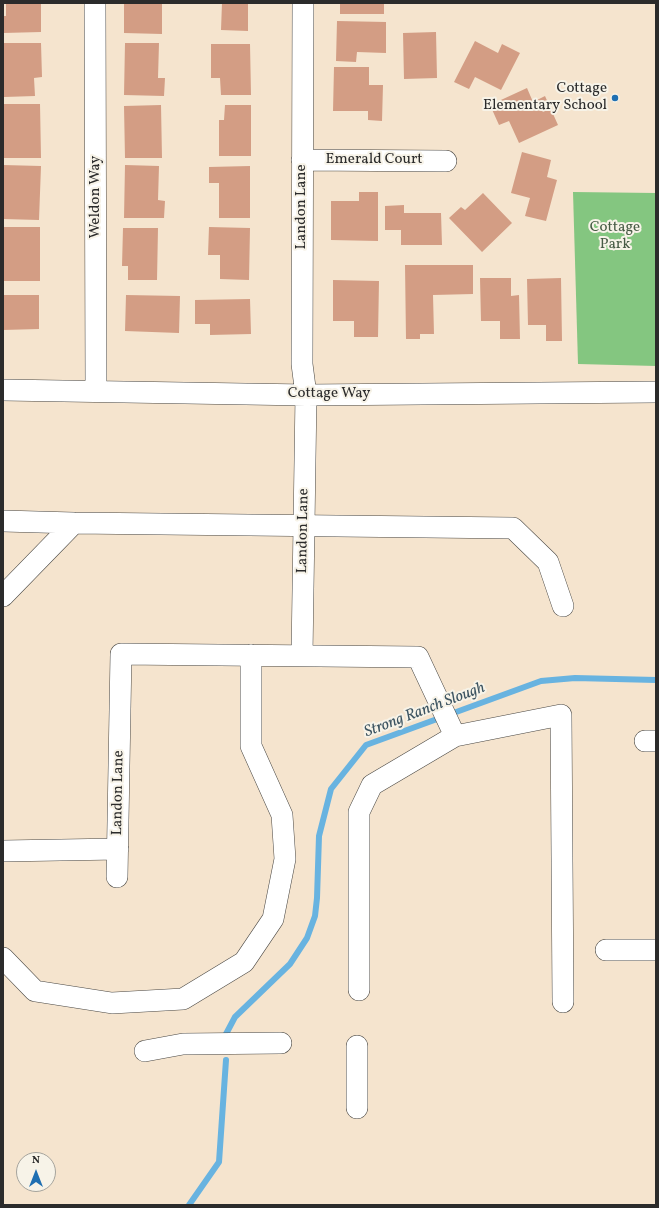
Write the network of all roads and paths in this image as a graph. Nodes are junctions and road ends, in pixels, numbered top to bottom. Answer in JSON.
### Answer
{"nodes":[{"id":1,"x":95,"y":3,"type":"edge"},
{"id":2,"x":303,"y":3,"type":"edge"},
{"id":3,"x":302,"y":160,"type":"junction"},
{"id":4,"x":446,"y":160,"type":"dead end"},
{"id":5,"x":3,"y":390,"type":"edge"},
{"id":6,"x":96,"y":391,"type":"junction"},
{"id":7,"x":656,"y":392,"type":"edge"},
{"id":8,"x":306,"y":395,"type":"junction"},
{"id":9,"x":3,"y":521,"type":"edge"},
{"id":10,"x":74,"y":523,"type":"junction"},
{"id":11,"x":304,"y":525,"type":"junction"},
{"id":12,"x":3,"y":596,"type":"edge"},
{"id":13,"x":562,"y":606,"type":"dead end"},
{"id":14,"x":251,"y":655,"type":"junction"},
{"id":15,"x":302,"y":655,"type":"junction"},
{"id":16,"x":453,"y":732,"type":"junction"},
{"id":17,"x":118,"y":849,"type":"junction"},
{"id":18,"x":3,"y":851,"type":"edge"},
{"id":19,"x":118,"y":877,"type":"dead end"},
{"id":20,"x":606,"y":950,"type":"dead end"},
{"id":21,"x":656,"y":950,"type":"edge"},
{"id":22,"x":3,"y":958,"type":"edge"},
{"id":23,"x":360,"y":990,"type":"dead end"},
{"id":24,"x":562,"y":1002,"type":"dead end"},
{"id":25,"x":281,"y":1043,"type":"dead end"},
{"id":26,"x":357,"y":1046,"type":"dead end"},
{"id":27,"x":145,"y":1051,"type":"dead end"},
{"id":28,"x":357,"y":1108,"type":"dead end"}],
"edges":[{"from":1,"to":6,"type":"street","name":"Weldon Way"},
{"from":2,"to":3,"type":"street","name":"Landon Lane"},
{"from":3,"to":4,"type":"street","name":"Emerald Court"},
{"from":3,"to":8,"type":"street","name":"Landon Lane"},
{"from":5,"to":6,"type":"street","name":"Cottage Way"},
{"from":6,"to":8,"type":"street","name":"Cottage Way"},
{"from":7,"to":8,"type":"street","name":"Cottage Way"},
{"from":8,"to":11,"type":"street","name":"Landon Lane"},
{"from":9,"to":10,"type":"street"},
{"from":10,"to":11,"type":"street"},
{"from":10,"to":12,"type":"street"},
{"from":11,"to":13,"type":"street"},
{"from":11,"to":15,"type":"street","name":"Landon Lane"},
{"from":14,"to":15,"type":"street","name":"Landon Lane"},
{"from":14,"to":17,"type":"street","name":"Landon Lane"},
{"from":14,"to":22,"type":"street"},
{"from":15,"to":16,"type":"street"},
{"from":16,"to":23,"type":"street"},
{"from":16,"to":24,"type":"street"},
{"from":17,"to":18,"type":"street"},
{"from":17,"to":19,"type":"street","name":"Landon Lane"},
{"from":20,"to":21,"type":"street"},
{"from":25,"to":27,"type":"street"},
{"from":26,"to":28,"type":"street"}]}
